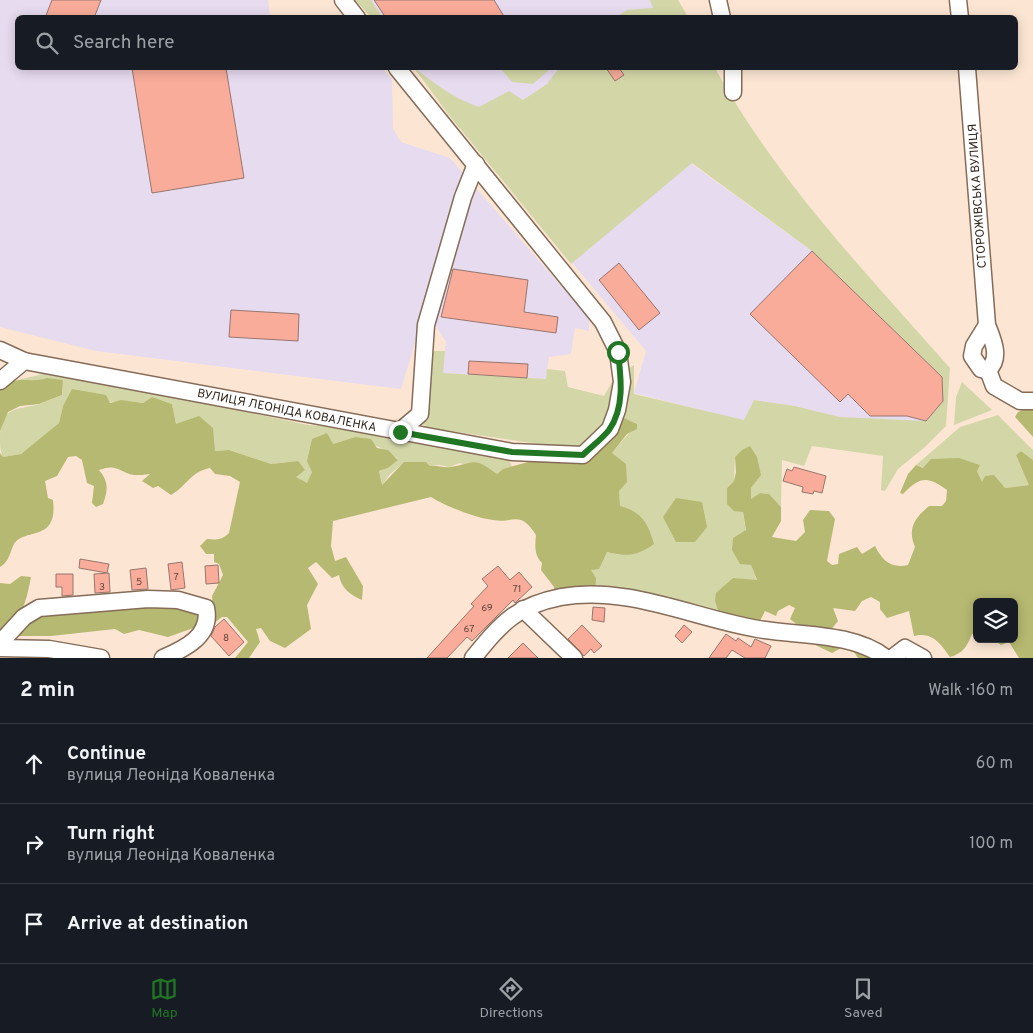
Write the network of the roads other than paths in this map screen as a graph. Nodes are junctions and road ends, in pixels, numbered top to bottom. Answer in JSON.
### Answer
{"nodes":[{"id":1,"x":343,"y":0,"type":"edge"},
{"id":2,"x":718,"y":0,"type":"edge"},
{"id":3,"x":958,"y":0,"type":"edge"},
{"id":4,"x":355,"y":15,"type":"edge"},
{"id":5,"x":721,"y":15,"type":"edge"},
{"id":6,"x":960,"y":15,"type":"edge"},
{"id":7,"x":399,"y":70,"type":"edge"},
{"id":8,"x":733,"y":70,"type":"edge"},
{"id":9,"x":967,"y":70,"type":"edge"},
{"id":10,"x":733,"y":92,"type":"dead end"},
{"id":11,"x":476,"y":164,"type":"junction"},
{"id":12,"x":0,"y":350,"type":"edge"},
{"id":13,"x":24,"y":361,"type":"junction"},
{"id":14,"x":0,"y":381,"type":"edge"},
{"id":15,"x":1033,"y":401,"type":"edge"},
{"id":16,"x":400,"y":432,"type":"junction"},
{"id":17,"x":523,"y":610,"type":"junction"},
{"id":18,"x":2,"y":638,"type":"edge"},
{"id":19,"x":101,"y":658,"type":"edge"},
{"id":20,"x":163,"y":658,"type":"edge"},
{"id":21,"x":473,"y":658,"type":"edge"},
{"id":22,"x":574,"y":658,"type":"edge"},
{"id":23,"x":886,"y":658,"type":"edge"},
{"id":24,"x":892,"y":658,"type":"edge"},
{"id":25,"x":923,"y":658,"type":"edge"}],
"edges":[{"from":1,"to":4,"type":"street"},
{"from":2,"to":5,"type":"street"},
{"from":3,"to":6,"type":"street"},
{"from":7,"to":11,"type":"street","name":"ВУЛИЦЯ ЛЕОНІДА КОВАЛЕНКА"},
{"from":8,"to":10,"type":"street"},
{"from":9,"to":15,"type":"street","name":"СТОРОЖІВСЬКА ВУЛИЦЯ"},
{"from":11,"to":16,"type":"street"},
{"from":11,"to":16,"type":"street","name":"ВУЛИЦЯ ЛЕОНІДА КОВАЛЕНКА"},
{"from":12,"to":13,"type":"street","name":"ВУЛИЦЯ ЛЕОНІДА КОВАЛЕНКА"},
{"from":13,"to":14,"type":"street"},
{"from":13,"to":16,"type":"street","name":"ВУЛИЦЯ ЛЕОНІДА КОВАЛЕНКА"},
{"from":17,"to":21,"type":"street"},
{"from":17,"to":22,"type":"street"},
{"from":17,"to":23,"type":"street"},
{"from":18,"to":19,"type":"street"},
{"from":18,"to":20,"type":"street"},
{"from":24,"to":25,"type":"street"}]}
